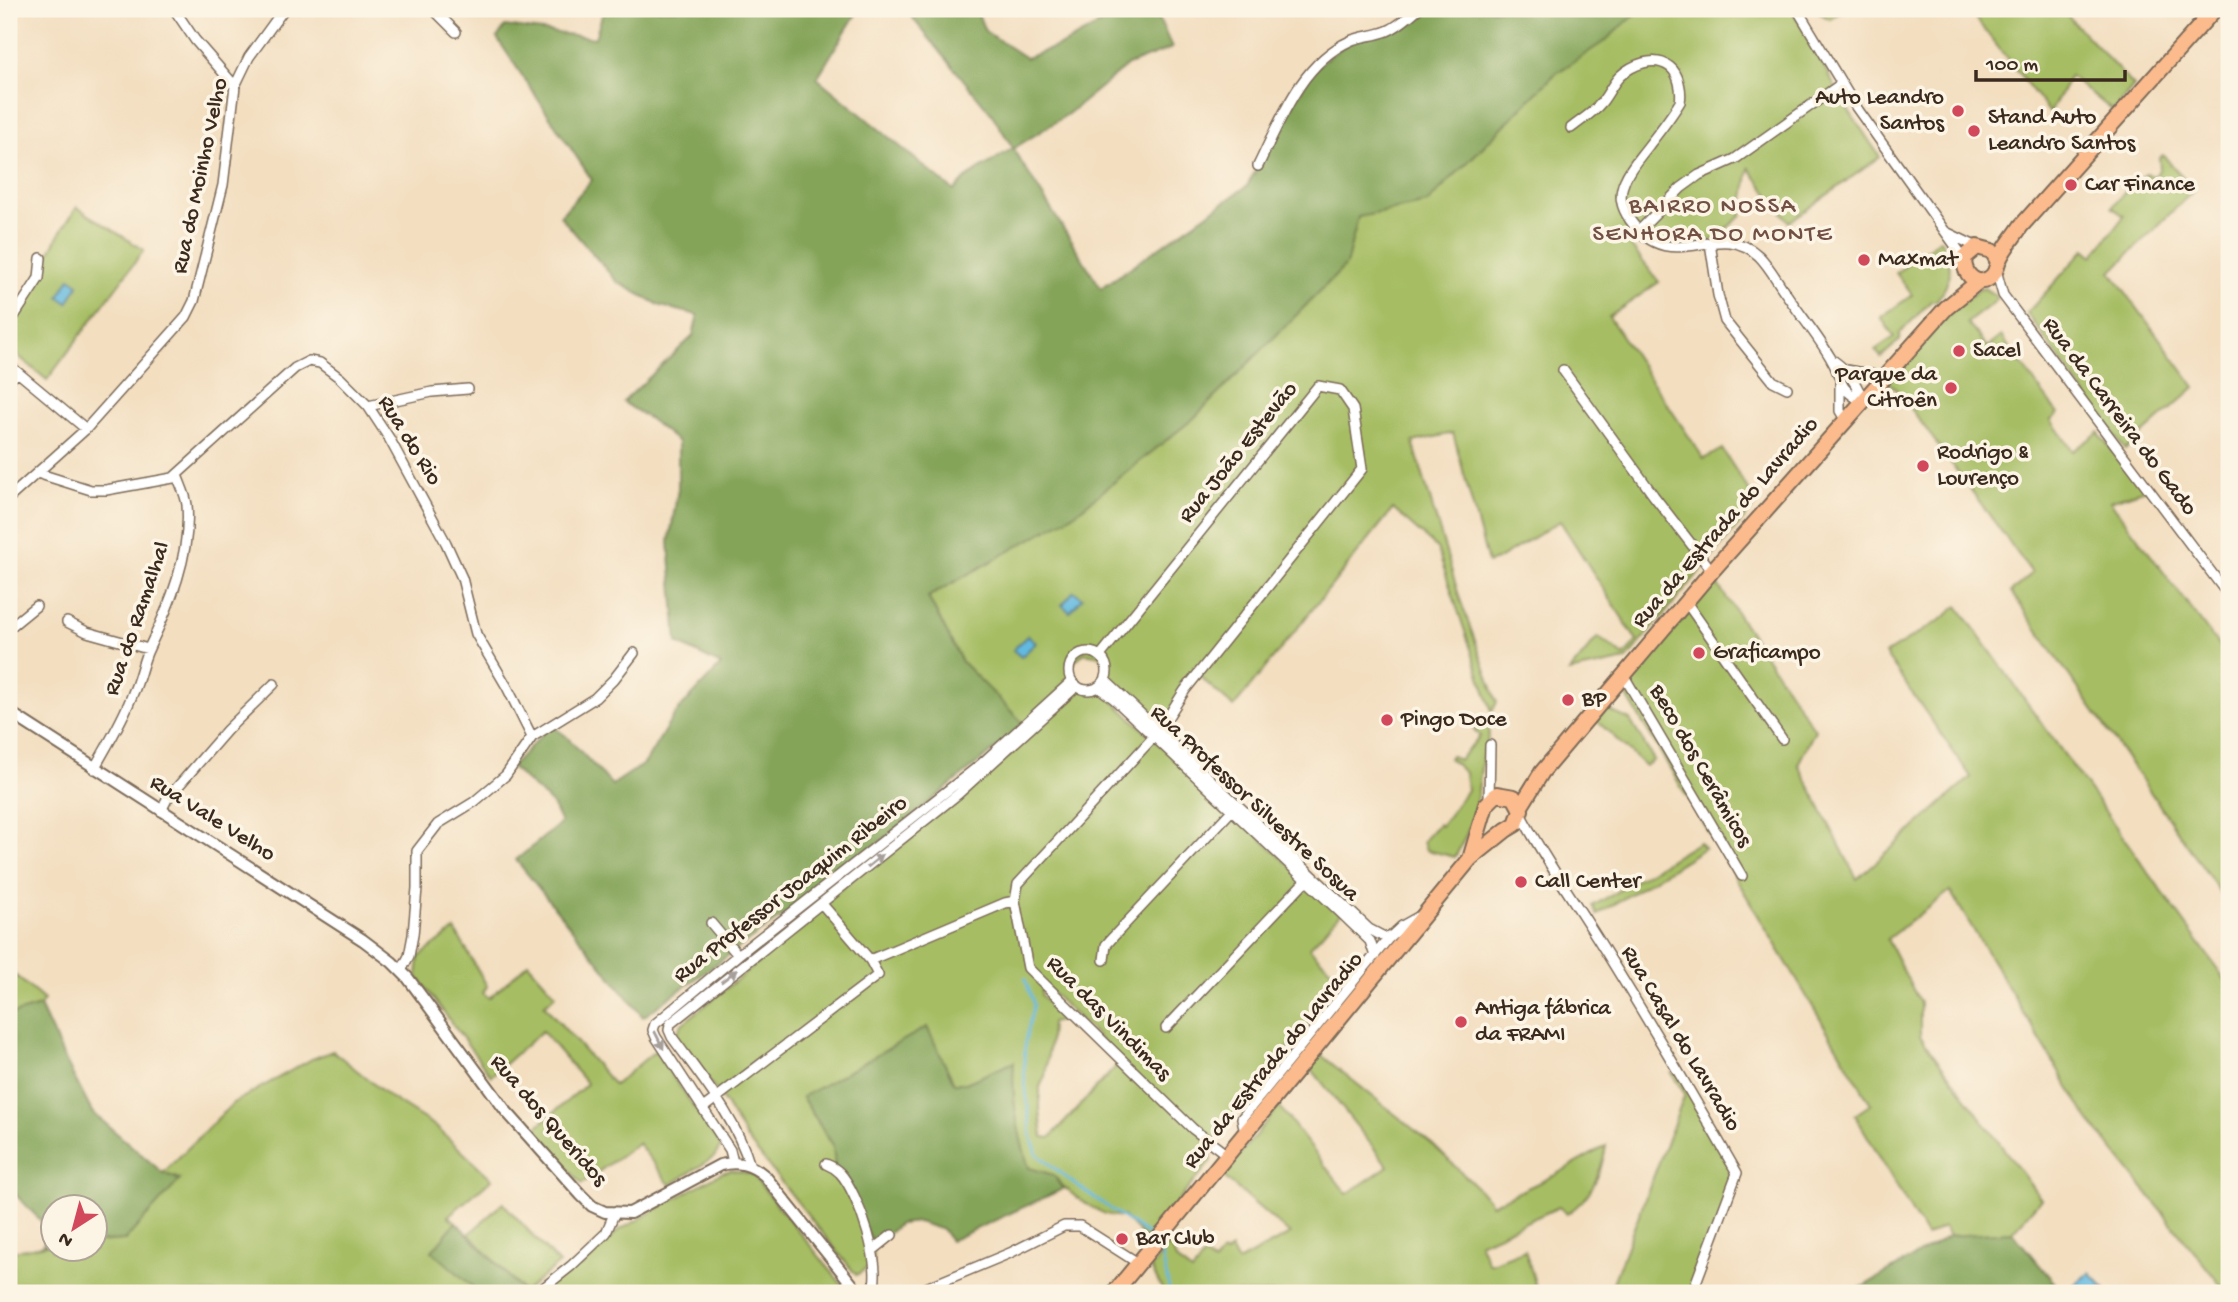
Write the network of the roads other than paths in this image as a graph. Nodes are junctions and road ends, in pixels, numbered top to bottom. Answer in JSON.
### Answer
{"nodes":[{"id":1,"x":174,"y":9,"type":"edge"},
{"id":2,"x":284,"y":9,"type":"edge"},
{"id":3,"x":433,"y":9,"type":"edge"},
{"id":4,"x":1418,"y":9,"type":"edge"},
{"id":5,"x":1797,"y":9,"type":"edge"},
{"id":6,"x":2215,"y":9,"type":"edge"},
{"id":7,"x":456,"y":32,"type":"dead end"},
{"id":8,"x":1841,"y":84,"type":"junction"},
{"id":9,"x":235,"y":86,"type":"junction"},
{"id":10,"x":1571,"y":128,"type":"dead end"},
{"id":11,"x":1258,"y":166,"type":"dead end"},
{"id":12,"x":2021,"y":226,"type":"junction"},
{"id":13,"x":1944,"y":231,"type":"junction"},
{"id":14,"x":1638,"y":232,"type":"junction"},
{"id":15,"x":1710,"y":243,"type":"junction"},
{"id":16,"x":1982,"y":248,"type":"junction"},
{"id":17,"x":41,"y":258,"type":"dead end"},
{"id":18,"x":1964,"y":265,"type":"junction"},
{"id":19,"x":1997,"y":266,"type":"junction"},
{"id":20,"x":1981,"y":281,"type":"junction"},
{"id":21,"x":2003,"y":295,"type":"junction"},
{"id":22,"x":1946,"y":307,"type":"junction"},
{"id":23,"x":9,"y":324,"type":"edge"},
{"id":24,"x":1832,"y":360,"type":"junction"},
{"id":25,"x":9,"y":365,"type":"edge"},
{"id":26,"x":1563,"y":370,"type":"dead end"},
{"id":27,"x":1846,"y":370,"type":"junction"},
{"id":28,"x":17,"y":373,"type":"junction"},
{"id":29,"x":1886,"y":377,"type":"junction"},
{"id":30,"x":9,"y":380,"type":"edge"},
{"id":31,"x":1840,"y":383,"type":"junction"},
{"id":32,"x":1787,"y":388,"type":"dead end"},
{"id":33,"x":467,"y":389,"type":"dead end"},
{"id":34,"x":1863,"y":402,"type":"junction"},
{"id":35,"x":368,"y":406,"type":"junction"},
{"id":36,"x":1846,"y":421,"type":"junction"},
{"id":37,"x":86,"y":429,"type":"junction"},
{"id":38,"x":37,"y":473,"type":"junction"},
{"id":39,"x":177,"y":474,"type":"junction"},
{"id":40,"x":9,"y":498,"type":"edge"},
{"id":41,"x":1713,"y":571,"type":"junction"},
{"id":42,"x":2229,"y":596,"type":"edge"},
{"id":43,"x":1686,"y":602,"type":"junction"},
{"id":44,"x":36,"y":606,"type":"dead end"},
{"id":45,"x":67,"y":622,"type":"dead end"},
{"id":46,"x":9,"y":628,"type":"edge"},
{"id":47,"x":149,"y":649,"type":"junction"},
{"id":48,"x":634,"y":653,"type":"dead end"},
{"id":49,"x":1100,"y":656,"type":"junction"},
{"id":50,"x":1624,"y":676,"type":"junction"},
{"id":51,"x":274,"y":684,"type":"dead end"},
{"id":52,"x":1075,"y":684,"type":"junction"},
{"id":53,"x":1102,"y":684,"type":"junction"},
{"id":54,"x":9,"y":712,"type":"edge"},
{"id":55,"x":1156,"y":734,"type":"junction"},
{"id":56,"x":532,"y":737,"type":"junction"},
{"id":57,"x":1782,"y":738,"type":"dead end"},
{"id":58,"x":1490,"y":745,"type":"dead end"},
{"id":59,"x":94,"y":769,"type":"junction"},
{"id":60,"x":1542,"y":772,"type":"junction"},
{"id":61,"x":1489,"y":776,"type":"junction"},
{"id":62,"x":1506,"y":794,"type":"junction"},
{"id":63,"x":1487,"y":806,"type":"junction"},
{"id":64,"x":1235,"y":808,"type":"junction"},
{"id":65,"x":161,"y":811,"type":"junction"},
{"id":66,"x":1521,"y":811,"type":"junction"},
{"id":67,"x":1509,"y":829,"type":"junction"},
{"id":68,"x":1534,"y":838,"type":"junction"},
{"id":69,"x":1470,"y":859,"type":"junction"},
{"id":70,"x":1742,"y":876,"type":"dead end"},
{"id":71,"x":1309,"y":877,"type":"junction"},
{"id":72,"x":1015,"y":901,"type":"junction"},
{"id":73,"x":822,"y":904,"type":"junction"},
{"id":74,"x":1426,"y":914,"type":"junction"},
{"id":75,"x":710,"y":923,"type":"dead end"},
{"id":76,"x":1388,"y":939,"type":"junction"},
{"id":77,"x":410,"y":949,"type":"junction"},
{"id":78,"x":738,"y":955,"type":"junction"},
{"id":79,"x":1375,"y":956,"type":"junction"},
{"id":80,"x":870,"y":960,"type":"junction"},
{"id":81,"x":1104,"y":960,"type":"dead end"},
{"id":82,"x":392,"y":962,"type":"junction"},
{"id":83,"x":401,"y":971,"type":"junction"},
{"id":84,"x":1166,"y":1028,"type":"dead end"},
{"id":85,"x":701,"y":1077,"type":"junction"},
{"id":86,"x":687,"y":1085,"type":"junction"},
{"id":87,"x":716,"y":1099,"type":"junction"},
{"id":88,"x":703,"y":1108,"type":"junction"},
{"id":89,"x":1245,"y":1133,"type":"junction"},
{"id":90,"x":1227,"y":1155,"type":"junction"},
{"id":91,"x":733,"y":1162,"type":"junction"},
{"id":92,"x":826,"y":1164,"type":"dead end"},
{"id":93,"x":750,"y":1166,"type":"junction"},
{"id":94,"x":614,"y":1214,"type":"junction"},
{"id":95,"x":892,"y":1235,"type":"dead end"},
{"id":96,"x":872,"y":1251,"type":"junction"},
{"id":97,"x":1138,"y":1263,"type":"junction"},
{"id":98,"x":537,"y":1293,"type":"edge"},
{"id":99,"x":859,"y":1293,"type":"edge"},
{"id":100,"x":871,"y":1293,"type":"edge"},
{"id":101,"x":914,"y":1293,"type":"edge"},
{"id":102,"x":1114,"y":1293,"type":"edge"},
{"id":103,"x":1692,"y":1293,"type":"edge"}],
"edges":[{"from":1,"to":9,"type":"street"},
{"from":2,"to":9,"type":"street","name":"Rua do Moinho Velho"},
{"from":3,"to":7,"type":"street"},
{"from":4,"to":11,"type":"street"},
{"from":5,"to":8,"type":"street"},
{"from":6,"to":12,"type":"main road"},
{"from":8,"to":13,"type":"street"},
{"from":8,"to":14,"type":"street"},
{"from":9,"to":37,"type":"street","name":"Rua do Moinho Velho"},
{"from":10,"to":14,"type":"street"},
{"from":12,"to":16,"type":"main road"},
{"from":12,"to":19,"type":"main road"},
{"from":13,"to":16,"type":"street"},
{"from":13,"to":18,"type":"street"},
{"from":14,"to":15,"type":"street"},
{"from":15,"to":24,"type":"street"},
{"from":15,"to":32,"type":"street"},
{"from":16,"to":18,"type":"main road"},
{"from":16,"to":19,"type":"main road"},
{"from":17,"to":23,"type":"street"},
{"from":18,"to":20,"type":"main road"},
{"from":18,"to":22,"type":"main road","name":"Rua da Estrada do Lavradio"},
{"from":19,"to":20,"type":"main road"},
{"from":19,"to":21,"type":"street"},
{"from":20,"to":21,"type":"street"},
{"from":20,"to":22,"type":"main road","name":"Rua da Estrada do Lavradio"},
{"from":21,"to":42,"type":"street","name":"Rua da Carreira do Gado"},
{"from":22,"to":29,"type":"main road","name":"Rua da Estrada do Lavradio"},
{"from":24,"to":27,"type":"street"},
{"from":24,"to":31,"type":"street"},
{"from":25,"to":28,"type":"street"},
{"from":26,"to":41,"type":"street"},
{"from":27,"to":29,"type":"street"},
{"from":27,"to":34,"type":"street"},
{"from":28,"to":30,"type":"street"},
{"from":28,"to":37,"type":"street"},
{"from":29,"to":34,"type":"main road","name":"Rua da Estrada do Lavradio"},
{"from":31,"to":34,"type":"street"},
{"from":31,"to":36,"type":"street"},
{"from":33,"to":35,"type":"street"},
{"from":34,"to":36,"type":"main road","name":"Rua da Estrada do Lavradio"},
{"from":35,"to":39,"type":"street","name":"Rua do Rio"},
{"from":35,"to":56,"type":"street","name":"Rua do Rio"},
{"from":36,"to":41,"type":"main road","name":"Rua da Estrada do Lavradio"},
{"from":37,"to":38,"type":"street","name":"Rua do Moinho Velho"},
{"from":38,"to":39,"type":"street","name":"Rua do Rio"},
{"from":38,"to":40,"type":"street","name":"Rua do Moinho Velho"},
{"from":39,"to":47,"type":"street","name":"Rua do Ramalhal"},
{"from":41,"to":43,"type":"main road","name":"Rua da Estrada do Lavradio"},
{"from":43,"to":50,"type":"main road","name":"Rua da Estrada do Lavradio"},
{"from":43,"to":57,"type":"street"},
{"from":44,"to":46,"type":"street"},
{"from":45,"to":47,"type":"street"},
{"from":47,"to":59,"type":"street","name":"Rua do Ramalhal"},
{"from":48,"to":56,"type":"street"},
{"from":49,"to":52,"type":"street"},
{"from":49,"to":53,"type":"street"},
{"from":49,"to":55,"type":"street","name":"Rua João Estevão"},
{"from":50,"to":60,"type":"main road","name":"Rua da Estrada do Lavradio"},
{"from":50,"to":70,"type":"street","name":"Beco dos Cerâmicos"},
{"from":51,"to":65,"type":"street"},
{"from":52,"to":53,"type":"street"},
{"from":73,"to":52,"type":"street","name":"Rua Professor Joaquim Ribeiro","one_way":true},
{"from":52,"to":78,"type":"street","name":"Rua Professor Joaquim Ribeiro"},
{"from":53,"to":55,"type":"street","name":"Rua Professor Silvestre Sosua"},
{"from":54,"to":59,"type":"street","name":"Rua Vale Velho"},
{"from":55,"to":64,"type":"street","name":"Rua Professor Silvestre Sosua"},
{"from":55,"to":72,"type":"street"},
{"from":56,"to":77,"type":"street"},
{"from":58,"to":61,"type":"street"},
{"from":59,"to":65,"type":"street","name":"Rua Vale Velho"},
{"from":60,"to":62,"type":"main road","name":"Rua da Estrada do Lavradio"},
{"from":60,"to":66,"type":"main road","name":"Rua da Estrada do Lavradio"},
{"from":61,"to":62,"type":"street"},
{"from":61,"to":63,"type":"street"},
{"from":62,"to":63,"type":"main road"},
{"from":62,"to":66,"type":"main road"},
{"from":63,"to":67,"type":"main road"},
{"from":63,"to":69,"type":"main road","name":"Rua da Estrada do Lavradio"},
{"from":64,"to":71,"type":"street","name":"Rua Professor Silvestre Sosua"},
{"from":64,"to":81,"type":"street"},
{"from":65,"to":82,"type":"street","name":"Rua Vale Velho"},
{"from":66,"to":67,"type":"main road"},
{"from":66,"to":68,"type":"street","name":"Rua Casal do Lavradio"},
{"from":67,"to":68,"type":"street"},
{"from":67,"to":69,"type":"main road","name":"Rua da Estrada do Lavradio"},
{"from":68,"to":103,"type":"street","name":"Rua Casal do Lavradio"},
{"from":69,"to":74,"type":"main road","name":"Rua da Estrada do Lavradio"},
{"from":71,"to":76,"type":"street","name":"Rua Professor Silvestre Sosua"},
{"from":71,"to":79,"type":"street","name":"Rua Professor Silvestre Sosua"},
{"from":71,"to":84,"type":"street"},
{"from":72,"to":80,"type":"street"},
{"from":72,"to":90,"type":"street","name":"Rua das Vindimas"},
{"from":73,"to":80,"type":"street"},
{"from":85,"to":73,"type":"street","name":"Rua Professor Joaquim Ribeiro","one_way":true},
{"from":74,"to":76,"type":"street"},
{"from":74,"to":89,"type":"main road","name":"Rua da Estrada do Lavradio"},
{"from":75,"to":78,"type":"street"},
{"from":76,"to":79,"type":"street"},
{"from":77,"to":82,"type":"street"},
{"from":77,"to":83,"type":"street"},
{"from":78,"to":86,"type":"street","name":"Rua Professor Joaquim Ribeiro","one_way":true},
{"from":79,"to":89,"type":"street"},
{"from":80,"to":87,"type":"street"},
{"from":82,"to":83,"type":"street","name":"Rua dos Queridos"},
{"from":83,"to":94,"type":"street","name":"Rua dos Queridos"},
{"from":85,"to":86,"type":"street"},
{"from":85,"to":87,"type":"street","name":"Rua Professor Joaquim Ribeiro"},
{"from":86,"to":88,"type":"street","name":"Rua Professor Joaquim Ribeiro"},
{"from":87,"to":88,"type":"street"},
{"from":87,"to":93,"type":"street","name":"Rua Professor Joaquim Ribeiro"},
{"from":88,"to":91,"type":"street","name":"Rua Professor Joaquim Ribeiro"},
{"from":89,"to":90,"type":"main road","name":"Rua da Estrada do Lavradio"},
{"from":90,"to":97,"type":"main road","name":"Rua da Estrada do Lavradio"},
{"from":91,"to":93,"type":"street"},
{"from":91,"to":94,"type":"street","name":"Rua dos Queridos"},
{"from":92,"to":96,"type":"street"},
{"from":93,"to":99,"type":"street"},
{"from":94,"to":98,"type":"street"},
{"from":95,"to":96,"type":"street"},
{"from":96,"to":100,"type":"street"},
{"from":97,"to":101,"type":"street"},
{"from":97,"to":102,"type":"main road","name":"Rua da Estrada do Lavradio"}]}
